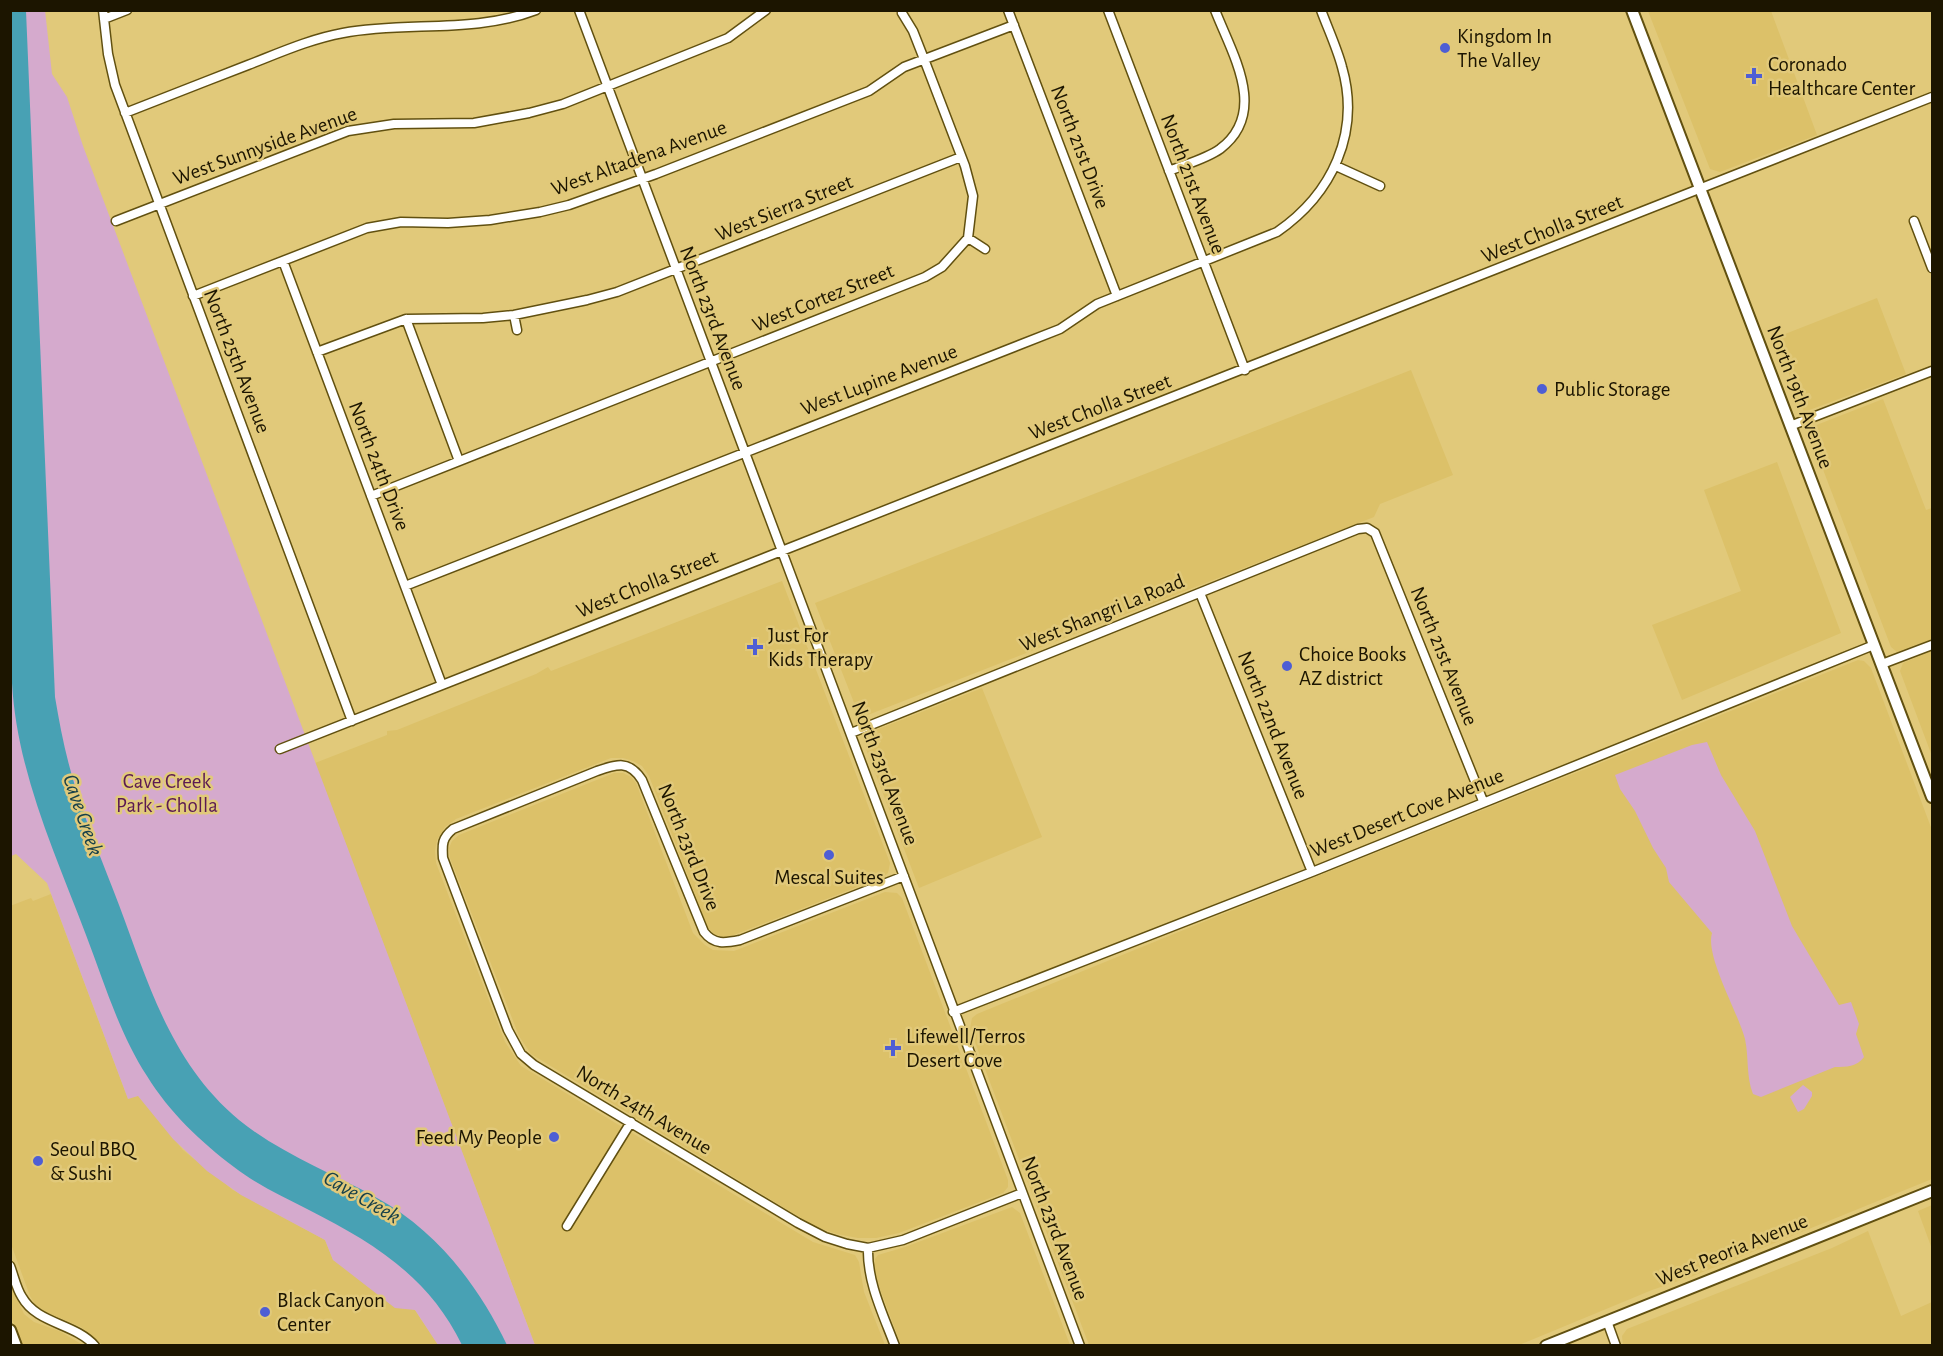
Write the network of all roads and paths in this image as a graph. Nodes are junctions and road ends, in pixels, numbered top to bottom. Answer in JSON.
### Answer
{"nodes":[{"id":1,"x":127,"y":10,"type":"edge"},
{"id":2,"x":536,"y":10,"type":"edge"},
{"id":3,"x":579,"y":10,"type":"edge"},
{"id":4,"x":766,"y":10,"type":"edge"},
{"id":5,"x":1008,"y":10,"type":"edge"},
{"id":6,"x":1108,"y":10,"type":"edge"},
{"id":7,"x":1215,"y":10,"type":"edge"},
{"id":8,"x":1321,"y":10,"type":"edge"},
{"id":9,"x":1632,"y":10,"type":"edge"},
{"id":10,"x":902,"y":14,"type":"dead end"},
{"id":11,"x":104,"y":15,"type":"edge"},
{"id":12,"x":1014,"y":25,"type":"junction"},
{"id":13,"x":924,"y":59,"type":"junction"},
{"id":14,"x":608,"y":87,"type":"junction"},
{"id":15,"x":1932,"y":97,"type":"edge"},
{"id":16,"x":125,"y":113,"type":"junction"},
{"id":17,"x":961,"y":157,"type":"junction"},
{"id":18,"x":1336,"y":166,"type":"junction"},
{"id":19,"x":1169,"y":171,"type":"junction"},
{"id":20,"x":642,"y":180,"type":"junction"},
{"id":21,"x":1380,"y":186,"type":"dead end"},
{"id":22,"x":1701,"y":188,"type":"junction"},
{"id":23,"x":159,"y":204,"type":"junction"},
{"id":24,"x":116,"y":221,"type":"dead end"},
{"id":25,"x":1914,"y":221,"type":"dead end"},
{"id":26,"x":968,"y":238,"type":"junction"},
{"id":27,"x":985,"y":249,"type":"dead end"},
{"id":28,"x":283,"y":261,"type":"junction"},
{"id":29,"x":1204,"y":262,"type":"junction"},
{"id":30,"x":1932,"y":268,"type":"edge"},
{"id":31,"x":675,"y":270,"type":"junction"},
{"id":32,"x":193,"y":296,"type":"junction"},
{"id":33,"x":1117,"y":296,"type":"junction"},
{"id":34,"x":514,"y":315,"type":"junction"},
{"id":35,"x":406,"y":319,"type":"junction"},
{"id":36,"x":517,"y":330,"type":"dead end"},
{"id":37,"x":317,"y":352,"type":"junction"},
{"id":38,"x":711,"y":362,"type":"junction"},
{"id":39,"x":1245,"y":370,"type":"junction"},
{"id":40,"x":1932,"y":371,"type":"edge"},
{"id":41,"x":1790,"y":426,"type":"junction"},
{"id":42,"x":745,"y":452,"type":"junction"},
{"id":43,"x":459,"y":461,"type":"junction"},
{"id":44,"x":371,"y":496,"type":"junction"},
{"id":45,"x":1367,"y":528,"type":"joint"},
{"id":46,"x":782,"y":550,"type":"junction"},
{"id":47,"x":405,"y":586,"type":"junction"},
{"id":48,"x":1200,"y":593,"type":"junction"},
{"id":49,"x":1874,"y":645,"type":"junction"},
{"id":50,"x":1932,"y":645,"type":"edge"},
{"id":51,"x":1882,"y":664,"type":"junction"},
{"id":52,"x":442,"y":685,"type":"junction"},
{"id":53,"x":352,"y":721,"type":"junction"},
{"id":54,"x":851,"y":733,"type":"junction"},
{"id":55,"x":280,"y":749,"type":"dead end"},
{"id":56,"x":1932,"y":797,"type":"edge"},
{"id":57,"x":1484,"y":801,"type":"junction"},
{"id":58,"x":444,"y":836,"type":"joint"},
{"id":59,"x":1312,"y":872,"type":"junction"},
{"id":60,"x":904,"y":876,"type":"junction"},
{"id":61,"x":953,"y":1012,"type":"junction"},
{"id":62,"x":631,"y":1122,"type":"junction"},
{"id":63,"x":1932,"y":1191,"type":"edge"},
{"id":64,"x":1023,"y":1193,"type":"junction"},
{"id":65,"x":567,"y":1226,"type":"dead end"},
{"id":66,"x":868,"y":1248,"type":"junction"},
{"id":67,"x":10,"y":1266,"type":"edge"},
{"id":68,"x":1607,"y":1322,"type":"junction"},
{"id":69,"x":10,"y":1330,"type":"edge"},
{"id":70,"x":16,"y":1346,"type":"edge"},
{"id":71,"x":95,"y":1346,"type":"edge"},
{"id":72,"x":895,"y":1346,"type":"edge"},
{"id":73,"x":1080,"y":1346,"type":"edge"},
{"id":74,"x":1546,"y":1346,"type":"edge"},
{"id":75,"x":1616,"y":1346,"type":"edge"}],
"edges":[{"from":1,"to":11,"type":"street"},
{"from":2,"to":16,"type":"street"},
{"from":3,"to":14,"type":"street","name":"North 23rd Avenue"},
{"from":4,"to":14,"type":"street","name":"West Sunnyside Avenue"},
{"from":5,"to":12,"type":"street","name":"North 21st Drive"},
{"from":6,"to":19,"type":"street","name":"North 21st Avenue"},
{"from":7,"to":19,"type":"street"},
{"from":8,"to":18,"type":"street","name":"West Lupine Avenue"},
{"from":9,"to":22,"type":"main road","name":"North 19th Avenue"},
{"from":10,"to":13,"type":"street"},
{"from":11,"to":16,"type":"street","name":"North 25th Avenue"},
{"from":12,"to":13,"type":"street","name":"West Altadena Avenue"},
{"from":12,"to":33,"type":"street","name":"North 21st Drive"},
{"from":13,"to":17,"type":"street"},
{"from":13,"to":20,"type":"street","name":"West Altadena Avenue"},
{"from":14,"to":20,"type":"street","name":"North 23rd Avenue"},
{"from":14,"to":23,"type":"street","name":"West Sunnyside Avenue"},
{"from":15,"to":22,"type":"street","name":"West Cholla Street"},
{"from":16,"to":23,"type":"street","name":"North 25th Avenue"},
{"from":17,"to":26,"type":"street"},
{"from":17,"to":31,"type":"street","name":"West Sierra Street"},
{"from":18,"to":21,"type":"street"},
{"from":18,"to":29,"type":"street","name":"West Lupine Avenue"},
{"from":19,"to":29,"type":"street","name":"North 21st Avenue"},
{"from":20,"to":28,"type":"street","name":"West Altadena Avenue"},
{"from":20,"to":31,"type":"street","name":"North 23rd Avenue"},
{"from":22,"to":39,"type":"street","name":"West Cholla Street"},
{"from":22,"to":41,"type":"main road","name":"North 19th Avenue"},
{"from":23,"to":24,"type":"street","name":"West Sunnyside Avenue"},
{"from":23,"to":32,"type":"street","name":"North 25th Avenue"},
{"from":25,"to":30,"type":"street"},
{"from":26,"to":27,"type":"street"},
{"from":26,"to":38,"type":"street","name":"West Cortez Street"},
{"from":28,"to":32,"type":"street","name":"West Altadena Avenue"},
{"from":28,"to":37,"type":"street","name":"North 24th Drive"},
{"from":29,"to":33,"type":"street","name":"West Lupine Avenue"},
{"from":29,"to":39,"type":"street","name":"North 21st Avenue"},
{"from":31,"to":34,"type":"street","name":"West Sierra Street"},
{"from":31,"to":38,"type":"street","name":"North 23rd Avenue"},
{"from":32,"to":53,"type":"street","name":"North 25th Avenue"},
{"from":33,"to":42,"type":"street","name":"West Lupine Avenue"},
{"from":34,"to":35,"type":"street","name":"West Sierra Street"},
{"from":34,"to":36,"type":"street"},
{"from":35,"to":37,"type":"street","name":"West Sierra Street"},
{"from":35,"to":43,"type":"street"},
{"from":37,"to":44,"type":"street","name":"North 24th Drive"},
{"from":38,"to":42,"type":"street","name":"North 23rd Avenue"},
{"from":38,"to":43,"type":"street","name":"West Cortez Street"},
{"from":39,"to":46,"type":"street","name":"West Cholla Street"},
{"from":40,"to":41,"type":"street"},
{"from":41,"to":49,"type":"main road","name":"North 19th Avenue"},
{"from":42,"to":46,"type":"street","name":"North 23rd Avenue"},
{"from":42,"to":47,"type":"street","name":"West Lupine Avenue"},
{"from":43,"to":44,"type":"street","name":"West Cortez Street"},
{"from":44,"to":47,"type":"street","name":"North 24th Drive"},
{"from":45,"to":48,"type":"street","name":"West Shangri La Road"},
{"from":45,"to":57,"type":"street","name":"North 21st Avenue"},
{"from":46,"to":52,"type":"street","name":"West Cholla Street"},
{"from":46,"to":54,"type":"street","name":"North 23rd Avenue"},
{"from":47,"to":52,"type":"street","name":"North 24th Drive"},
{"from":48,"to":54,"type":"street","name":"West Shangri La Road"},
{"from":48,"to":59,"type":"street","name":"North 22nd Avenue"},
{"from":49,"to":51,"type":"main road","name":"North 19th Avenue"},
{"from":49,"to":57,"type":"street","name":"West Desert Cove Avenue"},
{"from":50,"to":51,"type":"street"},
{"from":51,"to":56,"type":"main road","name":"North 19th Avenue"},
{"from":52,"to":53,"type":"street","name":"West Cholla Street"},
{"from":53,"to":55,"type":"street","name":"West Cholla Street"},
{"from":54,"to":60,"type":"street","name":"North 23rd Avenue"},
{"from":57,"to":59,"type":"street","name":"West Desert Cove Avenue"},
{"from":58,"to":60,"type":"street","name":"North 23rd Drive"},
{"from":58,"to":62,"type":"street","name":"North 24th Avenue"},
{"from":59,"to":61,"type":"street","name":"West Desert Cove Avenue"},
{"from":60,"to":61,"type":"street","name":"North 23rd Avenue"},
{"from":61,"to":64,"type":"street","name":"North 23rd Avenue"},
{"from":62,"to":65,"type":"street"},
{"from":62,"to":66,"type":"street","name":"North 24th Avenue"},
{"from":63,"to":68,"type":"main road","name":"West Peoria Avenue"},
{"from":64,"to":66,"type":"street"},
{"from":64,"to":73,"type":"street","name":"North 23rd Avenue"},
{"from":66,"to":72,"type":"street"},
{"from":67,"to":71,"type":"street"},
{"from":68,"to":74,"type":"main road","name":"West Peoria Avenue"},
{"from":68,"to":75,"type":"street"},
{"from":69,"to":70,"type":"main road"}]}
